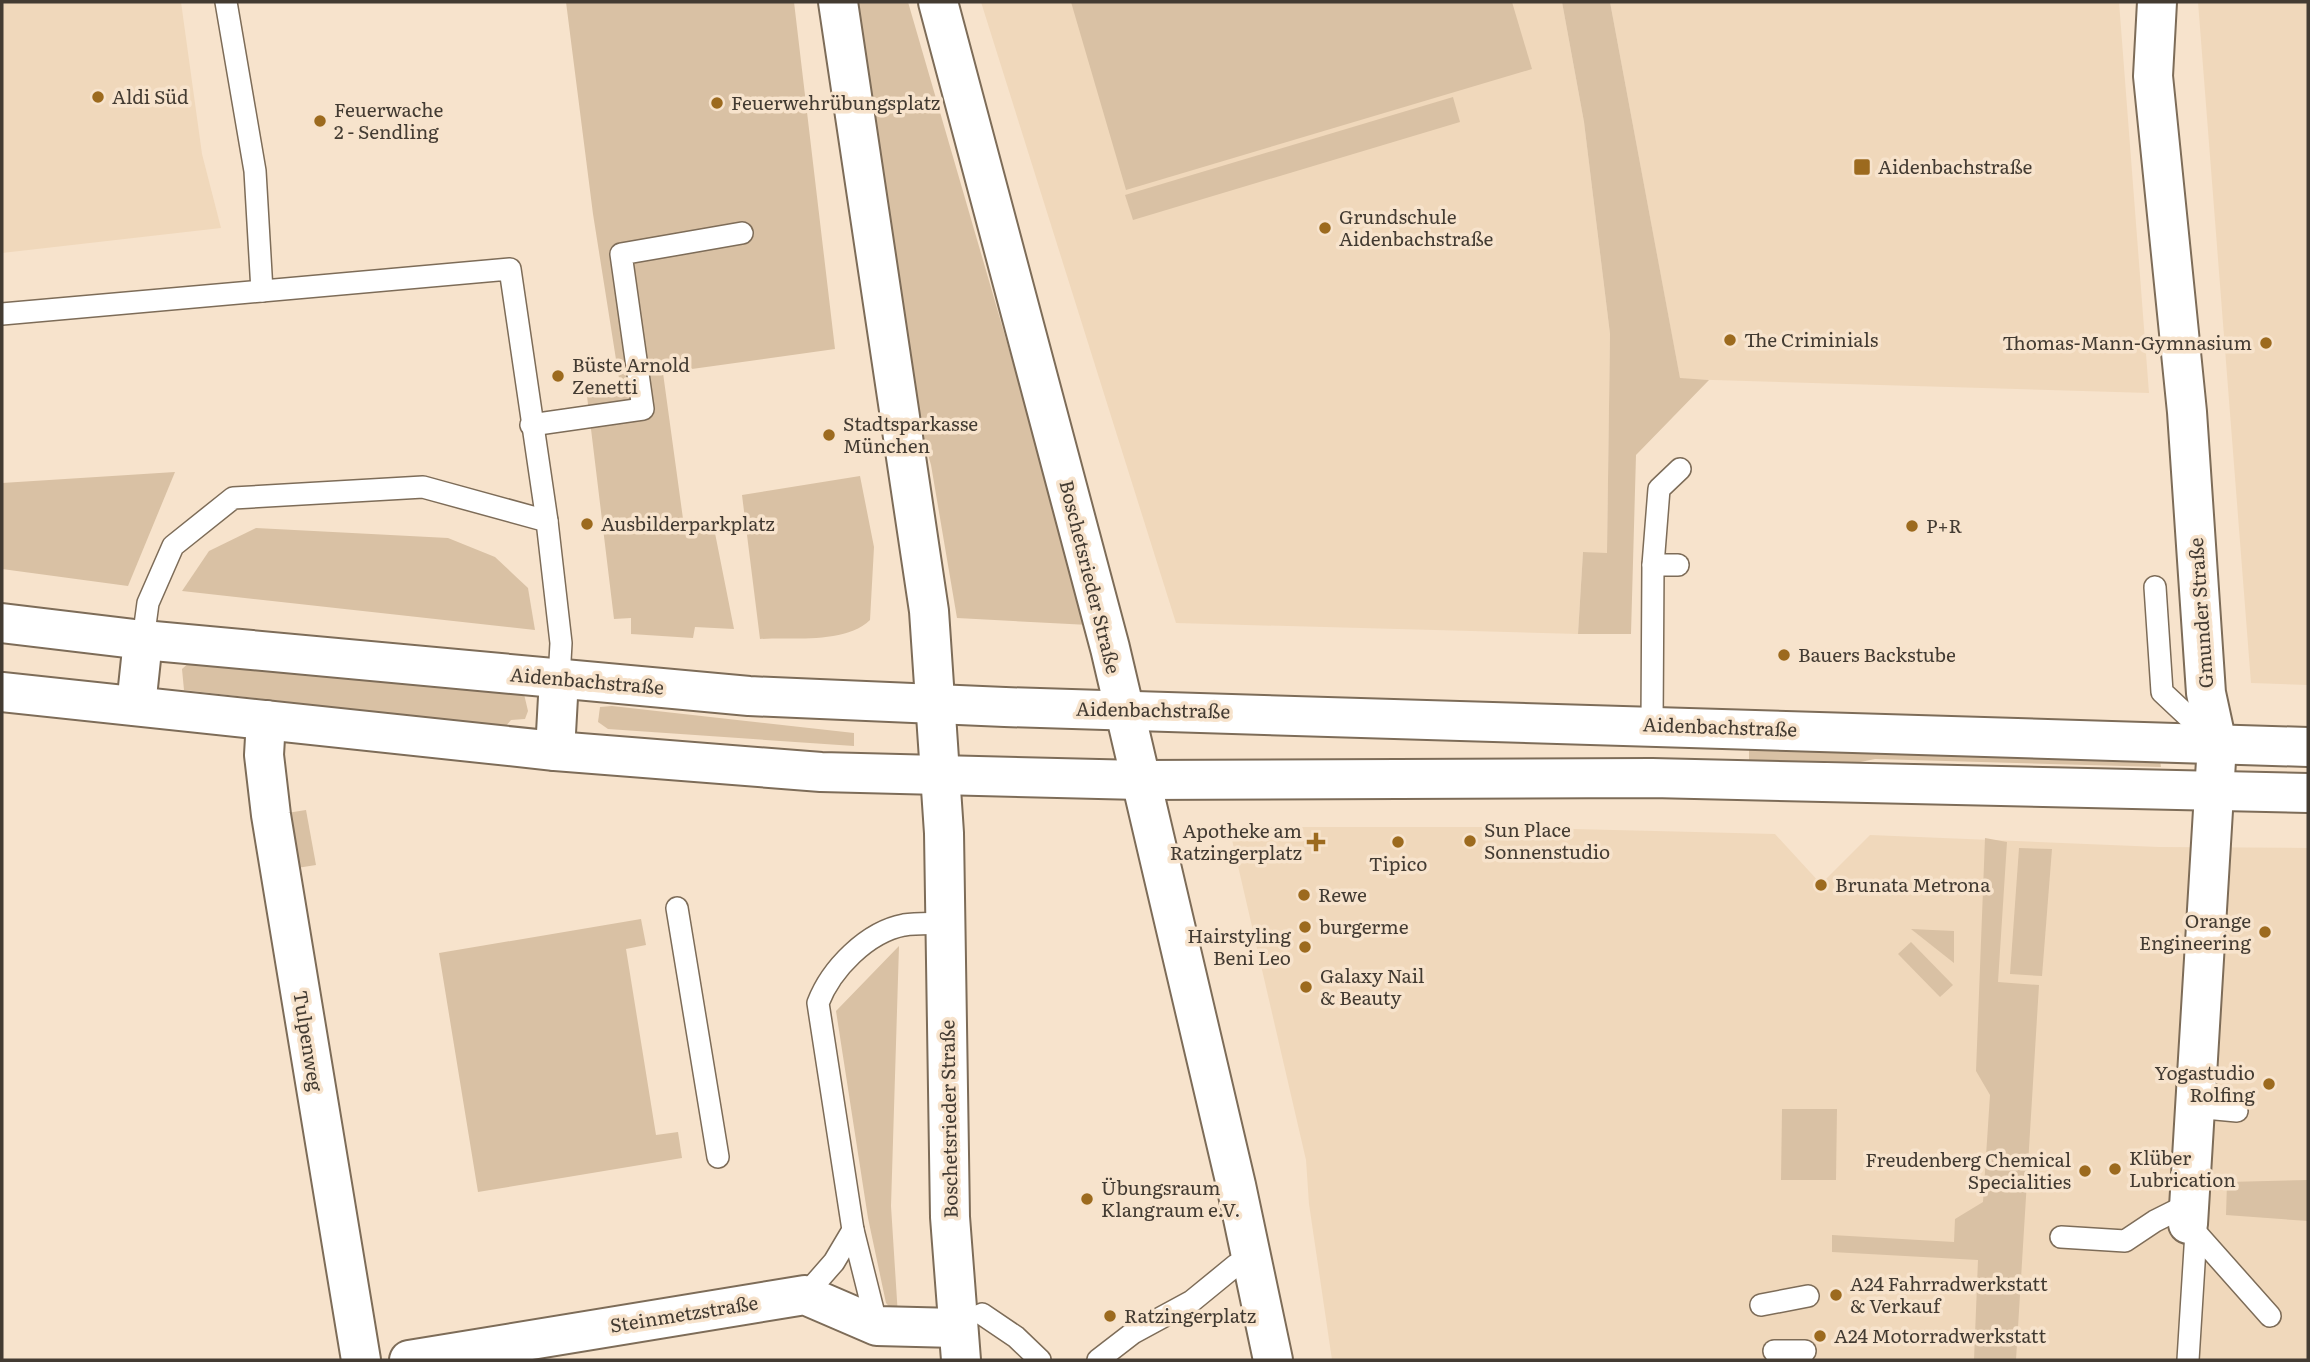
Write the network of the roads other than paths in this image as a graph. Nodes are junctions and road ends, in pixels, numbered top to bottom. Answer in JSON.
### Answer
{"nodes":[{"id":1,"x":226,"y":2,"type":"edge"},
{"id":2,"x":838,"y":2,"type":"edge"},
{"id":3,"x":938,"y":2,"type":"edge"},
{"id":4,"x":2157,"y":2,"type":"edge"},
{"id":5,"x":742,"y":233,"type":"dead end"},
{"id":6,"x":262,"y":291,"type":"junction"},
{"id":7,"x":2,"y":314,"type":"edge"},
{"id":8,"x":531,"y":425,"type":"junction"},
{"id":9,"x":1681,"y":469,"type":"dead end"},
{"id":10,"x":547,"y":522,"type":"junction"},
{"id":11,"x":1653,"y":565,"type":"junction"},
{"id":12,"x":1678,"y":565,"type":"dead end"},
{"id":13,"x":2155,"y":587,"type":"dead end"},
{"id":14,"x":2,"y":623,"type":"edge"},
{"id":15,"x":144,"y":640,"type":"junction"},
{"id":16,"x":559,"y":679,"type":"junction"},
{"id":17,"x":2,"y":692,"type":"edge"},
{"id":18,"x":935,"y":704,"type":"junction"},
{"id":19,"x":136,"y":706,"type":"junction"},
{"id":20,"x":1123,"y":709,"type":"junction"},
{"id":21,"x":266,"y":720,"type":"junction"},
{"id":22,"x":1651,"y":724,"type":"junction"},
{"id":23,"x":2217,"y":744,"type":"junction"},
{"id":24,"x":2308,"y":747,"type":"edge"},
{"id":25,"x":555,"y":751,"type":"junction"},
{"id":26,"x":940,"y":775,"type":"junction"},
{"id":27,"x":1652,"y":778,"type":"junction"},
{"id":28,"x":1140,"y":780,"type":"junction"},
{"id":29,"x":2214,"y":791,"type":"junction"},
{"id":30,"x":2308,"y":793,"type":"edge"},
{"id":31,"x":677,"y":908,"type":"dead end"},
{"id":32,"x":947,"y":923,"type":"junction"},
{"id":33,"x":2194,"y":1107,"type":"junction"},
{"id":34,"x":2237,"y":1111,"type":"dead end"},
{"id":35,"x":718,"y":1157,"type":"dead end"},
{"id":36,"x":2191,"y":1220,"type":"junction"},
{"id":37,"x":853,"y":1230,"type":"junction"},
{"id":38,"x":2061,"y":1237,"type":"dead end"},
{"id":39,"x":1236,"y":1265,"type":"dead end"},
{"id":40,"x":805,"y":1295,"type":"junction"},
{"id":41,"x":1808,"y":1296,"type":"dead end"},
{"id":42,"x":1761,"y":1305,"type":"dead end"},
{"id":43,"x":2270,"y":1316,"type":"dead end"},
{"id":44,"x":877,"y":1325,"type":"junction"},
{"id":45,"x":966,"y":1334,"type":"edge"},
{"id":46,"x":1774,"y":1351,"type":"dead end"},
{"id":47,"x":1805,"y":1351,"type":"dead end"},
{"id":48,"x":361,"y":1360,"type":"edge"},
{"id":49,"x":409,"y":1360,"type":"edge"},
{"id":50,"x":1040,"y":1360,"type":"edge"},
{"id":51,"x":1098,"y":1360,"type":"edge"},
{"id":52,"x":1273,"y":1360,"type":"edge"},
{"id":53,"x":2188,"y":1360,"type":"edge"}],
"edges":[{"from":1,"to":6,"type":"lane"},
{"from":2,"to":18,"type":"main road","name":"Boschetsrieder Straße"},
{"from":3,"to":20,"type":"main road","name":"Boschetsrieder Straße"},
{"from":4,"to":23,"type":"main road","name":"Gmunder Straße"},
{"from":5,"to":8,"type":"lane"},
{"from":6,"to":7,"type":"lane"},
{"from":6,"to":8,"type":"lane"},
{"from":8,"to":10,"type":"lane"},
{"from":9,"to":11,"type":"lane"},
{"from":10,"to":15,"type":"lane"},
{"from":10,"to":16,"type":"lane"},
{"from":11,"to":12,"type":"lane"},
{"from":11,"to":22,"type":"lane"},
{"from":13,"to":23,"type":"lane"},
{"from":14,"to":15,"type":"main road","name":"Aidenbachstraße"},
{"from":15,"to":16,"type":"main road","name":"Aidenbachstraße"},
{"from":15,"to":19,"type":"main road"},
{"from":16,"to":18,"type":"main road","name":"Aidenbachstraße"},
{"from":16,"to":25,"type":"main road"},
{"from":17,"to":19,"type":"main road"},
{"from":18,"to":20,"type":"main road","name":"Aidenbachstraße"},
{"from":18,"to":26,"type":"main road","name":"Boschetsrieder Straße"},
{"from":19,"to":21,"type":"main road"},
{"from":20,"to":22,"type":"main road","name":"Aidenbachstraße"},
{"from":20,"to":28,"type":"main road","name":"Boschetsrieder Straße"},
{"from":21,"to":25,"type":"main road"},
{"from":21,"to":48,"type":"main road","name":"Tulpenweg"},
{"from":22,"to":23,"type":"main road","name":"Aidenbachstraße"},
{"from":22,"to":27,"type":"main road"},
{"from":23,"to":24,"type":"main road","name":"Aidenbachstraße"},
{"from":23,"to":29,"type":"main road","name":"Gmunder Straße"},
{"from":25,"to":26,"type":"main road"},
{"from":26,"to":28,"type":"main road"},
{"from":26,"to":32,"type":"main road","name":"Boschetsrieder Straße"},
{"from":27,"to":28,"type":"main road"},
{"from":27,"to":29,"type":"main road"},
{"from":28,"to":52,"type":"main road","name":"Boschetsrieder Straße"},
{"from":29,"to":30,"type":"main road"},
{"from":29,"to":33,"type":"main road","name":"Gmunder Straße"},
{"from":31,"to":35,"type":"lane"},
{"from":32,"to":37,"type":"lane"},
{"from":32,"to":45,"type":"main road","name":"Boschetsrieder Straße"},
{"from":33,"to":34,"type":"lane"},
{"from":33,"to":36,"type":"main road","name":"Gmunder Straße"},
{"from":36,"to":38,"type":"lane"},
{"from":36,"to":43,"type":"lane"},
{"from":36,"to":53,"type":"lane"},
{"from":37,"to":40,"type":"lane"},
{"from":37,"to":44,"type":"lane"},
{"from":39,"to":51,"type":"lane"},
{"from":40,"to":44,"type":"main road"},
{"from":40,"to":49,"type":"main road","name":"Steinmetzstraße"},
{"from":41,"to":42,"type":"lane"},
{"from":44,"to":45,"type":"main road"},
{"from":45,"to":50,"type":"lane"},
{"from":46,"to":47,"type":"lane"}]}
